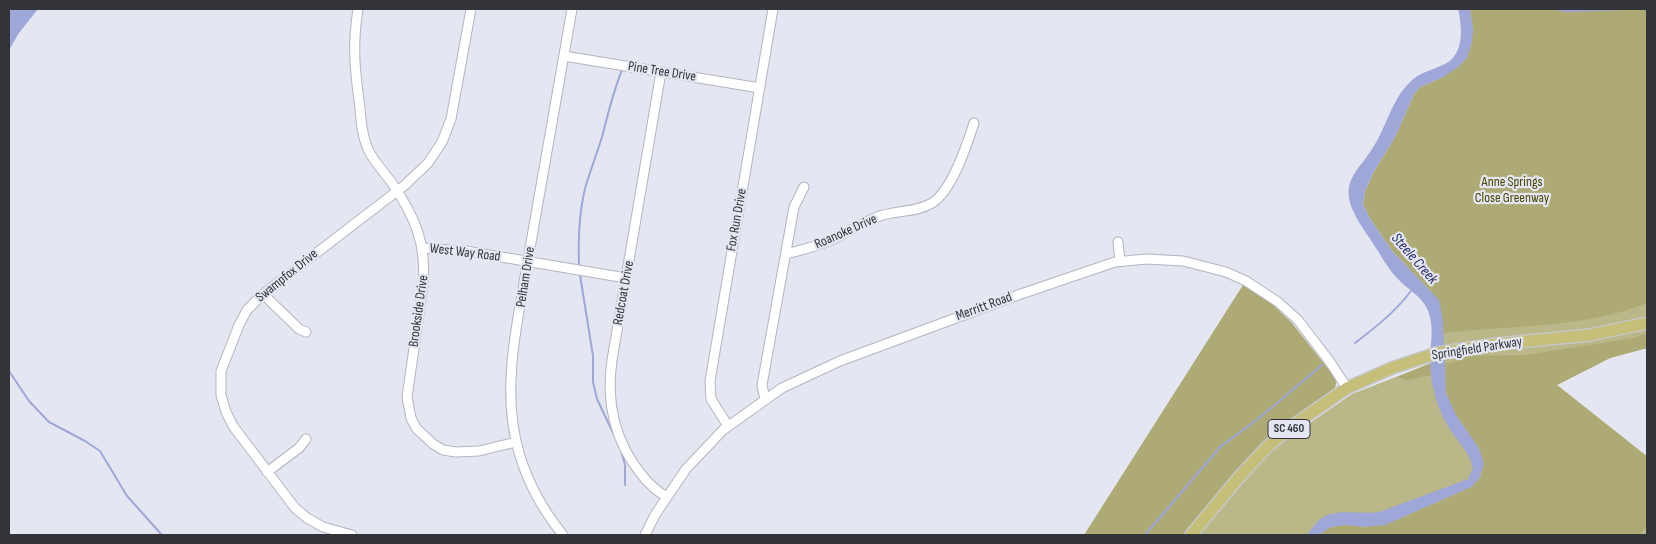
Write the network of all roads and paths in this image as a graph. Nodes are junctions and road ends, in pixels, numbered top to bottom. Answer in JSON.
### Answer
{"nodes":[{"id":1,"x":358,"y":9,"type":"edge"},
{"id":2,"x":471,"y":9,"type":"edge"},
{"id":3,"x":572,"y":9,"type":"edge"},
{"id":4,"x":773,"y":9,"type":"edge"},
{"id":5,"x":564,"y":56,"type":"junction"},
{"id":6,"x":661,"y":72,"type":"junction"},
{"id":7,"x":760,"y":88,"type":"junction"},
{"id":8,"x":974,"y":123,"type":"dead end"},
{"id":9,"x":804,"y":187,"type":"dead end"},
{"id":10,"x":397,"y":191,"type":"junction"},
{"id":11,"x":1118,"y":242,"type":"dead end"},
{"id":12,"x":423,"y":248,"type":"junction"},
{"id":13,"x":786,"y":254,"type":"junction"},
{"id":14,"x":528,"y":261,"type":"junction"},
{"id":15,"x":1120,"y":261,"type":"junction"},
{"id":16,"x":626,"y":278,"type":"junction"},
{"id":17,"x":263,"y":294,"type":"junction"},
{"id":18,"x":1647,"y":323,"type":"edge"},
{"id":19,"x":306,"y":332,"type":"dead end"},
{"id":20,"x":1348,"y":388,"type":"junction"},
{"id":21,"x":765,"y":399,"type":"junction"},
{"id":22,"x":728,"y":426,"type":"junction"},
{"id":23,"x":306,"y":439,"type":"dead end"},
{"id":24,"x":516,"y":442,"type":"junction"},
{"id":25,"x":267,"y":472,"type":"junction"},
{"id":26,"x":667,"y":497,"type":"junction"},
{"id":27,"x":352,"y":535,"type":"edge"},
{"id":28,"x":563,"y":535,"type":"edge"},
{"id":29,"x":645,"y":535,"type":"edge"},
{"id":30,"x":1191,"y":535,"type":"edge"}],
"edges":[{"from":1,"to":10,"type":"street","name":"Brookside Drive"},
{"from":2,"to":10,"type":"street","name":"Swampfox Drive"},
{"from":3,"to":5,"type":"street","name":"Pelham Drive"},
{"from":4,"to":7,"type":"street","name":"Fox Run Drive"},
{"from":5,"to":6,"type":"street","name":"Pine Tree Drive"},
{"from":5,"to":14,"type":"street","name":"Pelham Drive"},
{"from":6,"to":7,"type":"street","name":"Pine Tree Drive"},
{"from":6,"to":16,"type":"street","name":"Redcoat Drive"},
{"from":7,"to":22,"type":"street","name":"Fox Run Drive"},
{"from":8,"to":13,"type":"street","name":"Roanoke Drive"},
{"from":9,"to":13,"type":"street"},
{"from":10,"to":12,"type":"street","name":"Brookside Drive"},
{"from":10,"to":17,"type":"street","name":"Swampfox Drive"},
{"from":11,"to":15,"type":"street"},
{"from":12,"to":14,"type":"street","name":"West Way Road"},
{"from":12,"to":24,"type":"street","name":"Brookside Drive"},
{"from":13,"to":21,"type":"street"},
{"from":14,"to":16,"type":"street","name":"West Way Road"},
{"from":14,"to":24,"type":"street","name":"Pelham Drive"},
{"from":15,"to":20,"type":"street","name":"Merritt Road"},
{"from":15,"to":21,"type":"street","name":"Merritt Road"},
{"from":16,"to":26,"type":"street","name":"Redcoat Drive"},
{"from":17,"to":19,"type":"street"},
{"from":17,"to":25,"type":"street","name":"Swampfox Drive"},
{"from":18,"to":20,"type":"main road","name":"Springfield Parkway","number":"SC 460"},
{"from":20,"to":30,"type":"main road","name":"Springfield Parkway","number":"SC 460"},
{"from":21,"to":22,"type":"street","name":"Merritt Road"},
{"from":22,"to":26,"type":"street","name":"Merritt Road"},
{"from":23,"to":25,"type":"street"},
{"from":24,"to":28,"type":"street","name":"Pelham Drive"},
{"from":25,"to":27,"type":"street","name":"Swampfox Drive"},
{"from":26,"to":29,"type":"street","name":"Merritt Road"}]}
